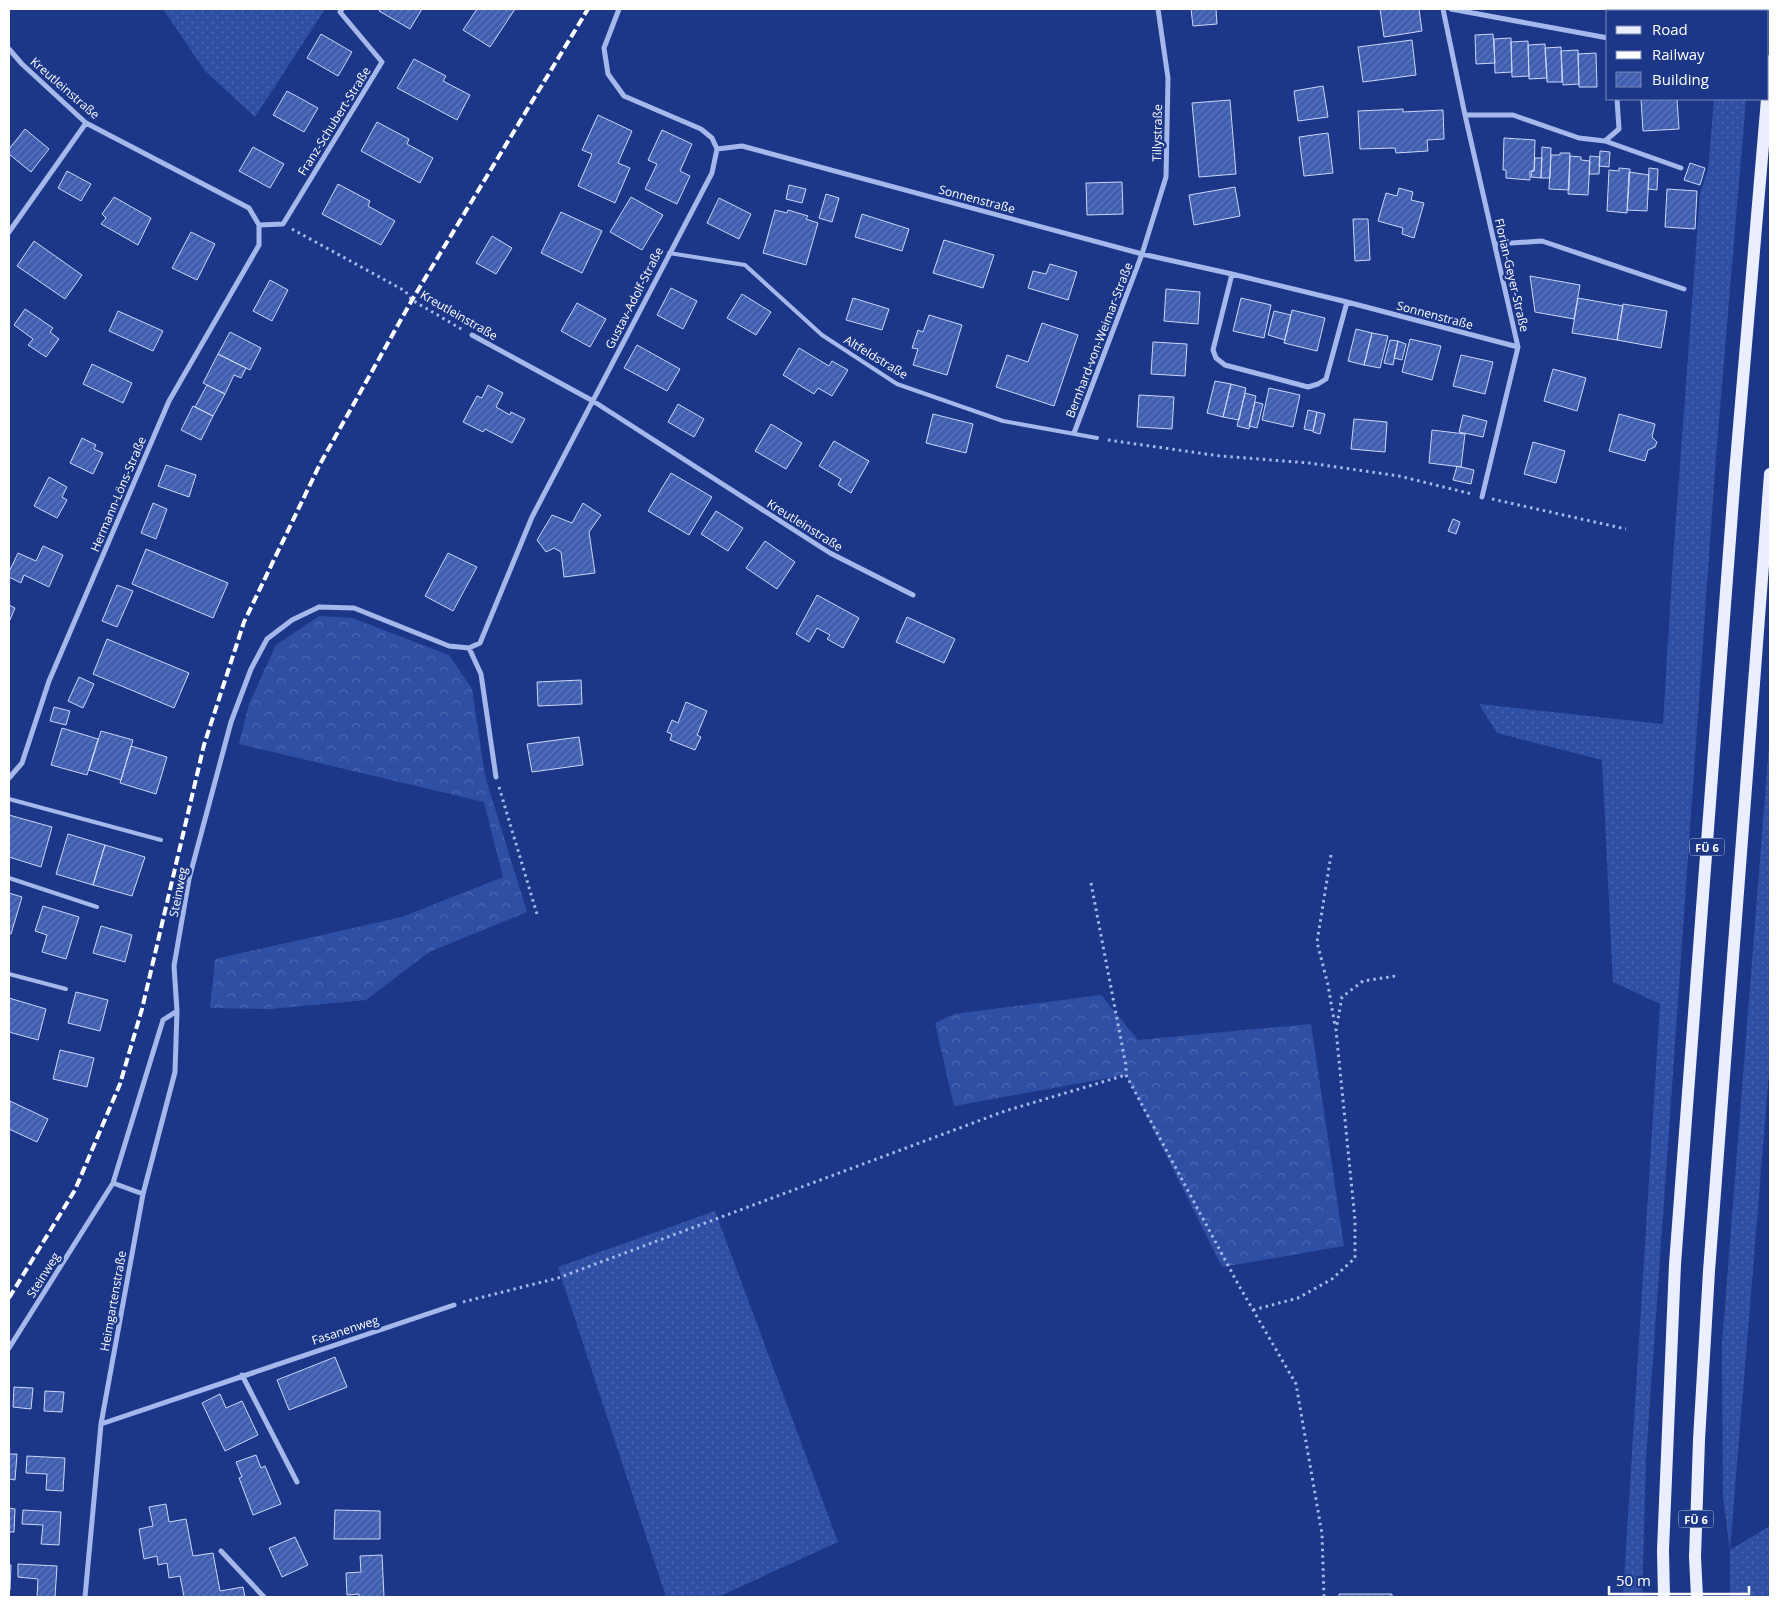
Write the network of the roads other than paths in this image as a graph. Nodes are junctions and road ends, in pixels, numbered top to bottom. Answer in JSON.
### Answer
{"nodes":[{"id":1,"x":342,"y":9,"type":"edge"},
{"id":2,"x":619,"y":9,"type":"edge"},
{"id":3,"x":1158,"y":9,"type":"edge"},
{"id":4,"x":1443,"y":9,"type":"edge"},
{"id":5,"x":1451,"y":9,"type":"edge"},
{"id":6,"x":1606,"y":38,"type":"edge"},
{"id":7,"x":9,"y":49,"type":"edge"},
{"id":8,"x":1770,"y":60,"type":"edge"},
{"id":9,"x":1769,"y":76,"type":"edge"},
{"id":10,"x":1617,"y":100,"type":"edge"},
{"id":11,"x":1767,"y":100,"type":"edge"},
{"id":12,"x":1465,"y":115,"type":"junction"},
{"id":13,"x":86,"y":123,"type":"junction"},
{"id":14,"x":1605,"y":141,"type":"junction"},
{"id":15,"x":716,"y":149,"type":"junction"},
{"id":16,"x":1680,"y":168,"type":"dead end"},
{"id":17,"x":259,"y":225,"type":"junction"},
{"id":18,"x":9,"y":232,"type":"edge"},
{"id":19,"x":1496,"y":244,"type":"junction"},
{"id":20,"x":669,"y":253,"type":"junction"},
{"id":21,"x":1142,"y":254,"type":"junction"},
{"id":22,"x":1232,"y":274,"type":"junction"},
{"id":23,"x":1684,"y":289,"type":"dead end"},
{"id":24,"x":1347,"y":302,"type":"junction"},
{"id":25,"x":472,"y":336,"type":"road end"},
{"id":26,"x":1518,"y":347,"type":"junction"},
{"id":27,"x":593,"y":401,"type":"junction"},
{"id":28,"x":1074,"y":433,"type":"junction"},
{"id":29,"x":1097,"y":438,"type":"road end"},
{"id":30,"x":1770,"y":474,"type":"edge"},
{"id":31,"x":1482,"y":497,"type":"road end"},
{"id":32,"x":914,"y":595,"type":"dead end"},
{"id":33,"x":469,"y":648,"type":"junction"},
{"id":34,"x":496,"y":777,"type":"road end"},
{"id":35,"x":9,"y":778,"type":"edge"},
{"id":36,"x":9,"y":799,"type":"edge"},
{"id":37,"x":161,"y":840,"type":"dead end"},
{"id":38,"x":9,"y":878,"type":"edge"},
{"id":39,"x":97,"y":907,"type":"dead end"},
{"id":40,"x":9,"y":974,"type":"edge"},
{"id":41,"x":66,"y":989,"type":"dead end"},
{"id":42,"x":177,"y":1011,"type":"junction"},
{"id":43,"x":113,"y":1183,"type":"junction"},
{"id":44,"x":143,"y":1194,"type":"junction"},
{"id":45,"x":454,"y":1305,"type":"road end"},
{"id":46,"x":9,"y":1348,"type":"edge"},
{"id":47,"x":242,"y":1375,"type":"junction"},
{"id":48,"x":101,"y":1424,"type":"junction"},
{"id":49,"x":297,"y":1482,"type":"dead end"},
{"id":50,"x":221,"y":1551,"type":"dead end"},
{"id":51,"x":85,"y":1597,"type":"edge"},
{"id":52,"x":264,"y":1597,"type":"edge"},
{"id":53,"x":1664,"y":1597,"type":"edge"},
{"id":54,"x":1697,"y":1597,"type":"edge"}],
"edges":[{"from":1,"to":17,"type":"street","name":"Franz-Schubert-Straße"},
{"from":2,"to":15,"type":"street"},
{"from":3,"to":21,"type":"street","name":"Tillystraße"},
{"from":4,"to":12,"type":"street","name":"Florian-Geyer-Straße"},
{"from":5,"to":6,"type":"street"},
{"from":7,"to":13,"type":"street","name":"Kreutleinstraße"},
{"from":8,"to":9,"type":"main road"},
{"from":10,"to":14,"type":"street"},
{"from":11,"to":53,"type":"main road","number":"FÜ 6"},
{"from":12,"to":14,"type":"street"},
{"from":12,"to":19,"type":"street","name":"Florian-Geyer-Straße"},
{"from":13,"to":17,"type":"street","name":"Kreutleinstraße"},
{"from":13,"to":18,"type":"street"},
{"from":14,"to":16,"type":"street"},
{"from":15,"to":20,"type":"street","name":"Gustav-Adolf-Straße"},
{"from":15,"to":21,"type":"street","name":"Sonnenstraße"},
{"from":17,"to":35,"type":"street","name":"Hermann-Löns-Straße"},
{"from":19,"to":23,"type":"street"},
{"from":19,"to":26,"type":"street","name":"Florian-Geyer-Straße"},
{"from":20,"to":27,"type":"street","name":"Gustav-Adolf-Straße"},
{"from":20,"to":28,"type":"lane","name":"Altfeldstraße"},
{"from":21,"to":22,"type":"street","name":"Sonnenstraße"},
{"from":21,"to":28,"type":"street","name":"Bernhard-von-Weimar-Straße"},
{"from":22,"to":24,"type":"street","name":"Sonnenstraße"},
{"from":22,"to":24,"type":"street"},
{"from":24,"to":26,"type":"street","name":"Sonnenstraße"},
{"from":25,"to":27,"type":"street","name":"Kreutleinstraße"},
{"from":26,"to":31,"type":"street","name":"Florian-Geyer-Straße"},
{"from":27,"to":32,"type":"street","name":"Kreutleinstraße"},
{"from":27,"to":33,"type":"street","name":"Gustav-Adolf-Straße"},
{"from":28,"to":29,"type":"lane","name":"Altfeldstraße"},
{"from":30,"to":54,"type":"main road","number":"FÜ 6"},
{"from":33,"to":34,"type":"street"},
{"from":33,"to":42,"type":"street","name":"Steinweg"},
{"from":36,"to":37,"type":"lane"},
{"from":38,"to":39,"type":"lane"},
{"from":40,"to":41,"type":"lane"},
{"from":42,"to":43,"type":"street","name":"Steinweg"},
{"from":42,"to":44,"type":"street","name":"Heimgartenstraße"},
{"from":43,"to":44,"type":"street"},
{"from":43,"to":46,"type":"street","name":"Steinweg"},
{"from":44,"to":48,"type":"street","name":"Heimgartenstraße"},
{"from":45,"to":47,"type":"street","name":"Fasanenweg"},
{"from":47,"to":48,"type":"street","name":"Fasanenweg"},
{"from":47,"to":49,"type":"street"},
{"from":48,"to":51,"type":"street","name":"Heimgartenstraße"},
{"from":50,"to":52,"type":"street"}]}
